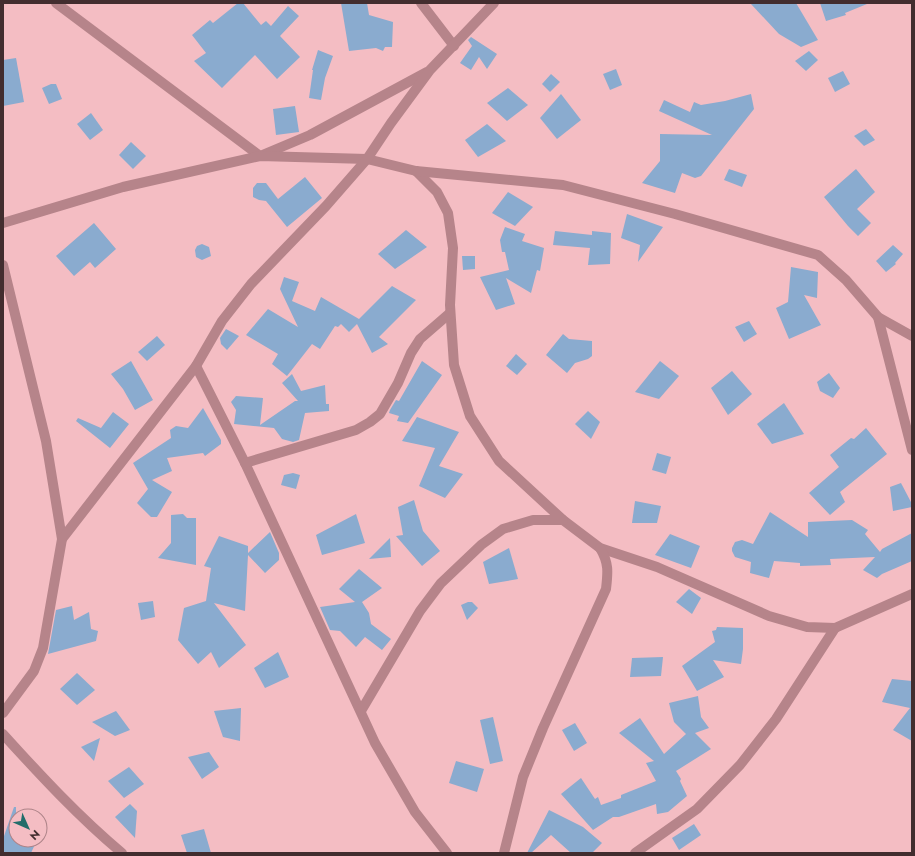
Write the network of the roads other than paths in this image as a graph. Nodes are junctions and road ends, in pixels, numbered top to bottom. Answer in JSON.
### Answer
{"nodes":[{"id":1,"x":56,"y":3,"type":"edge"},
{"id":2,"x":421,"y":3,"type":"edge"},
{"id":3,"x":494,"y":3,"type":"edge"},
{"id":4,"x":454,"y":46,"type":"junction"},
{"id":5,"x":430,"y":70,"type":"junction"},
{"id":6,"x":260,"y":156,"type":"junction"},
{"id":7,"x":367,"y":159,"type":"junction"},
{"id":8,"x":416,"y":172,"type":"junction"},
{"id":9,"x":3,"y":223,"type":"edge"},
{"id":10,"x":3,"y":265,"type":"edge"},
{"id":11,"x":450,"y":313,"type":"junction"},
{"id":12,"x":878,"y":317,"type":"junction"},
{"id":13,"x":912,"y":336,"type":"edge"},
{"id":14,"x":196,"y":366,"type":"junction"},
{"id":15,"x":912,"y":450,"type":"edge"},
{"id":16,"x":245,"y":463,"type":"junction"},
{"id":17,"x":563,"y":520,"type":"junction"},
{"id":18,"x":62,"y":539,"type":"junction"},
{"id":19,"x":600,"y":548,"type":"junction"},
{"id":20,"x":912,"y":594,"type":"edge"},
{"id":21,"x":835,"y":628,"type":"junction"},
{"id":22,"x":361,"y":711,"type":"junction"},
{"id":23,"x":3,"y":713,"type":"edge"},
{"id":24,"x":3,"y":734,"type":"edge"},
{"id":25,"x":122,"y":853,"type":"edge"},
{"id":26,"x":447,"y":853,"type":"edge"},
{"id":27,"x":504,"y":853,"type":"edge"},
{"id":28,"x":635,"y":853,"type":"edge"}],
"edges":[{"from":1,"to":6,"type":"street"},
{"from":2,"to":4,"type":"street"},
{"from":3,"to":4,"type":"street"},
{"from":4,"to":5,"type":"street"},
{"from":5,"to":6,"type":"street"},
{"from":5,"to":7,"type":"street"},
{"from":6,"to":7,"type":"street"},
{"from":6,"to":9,"type":"street"},
{"from":7,"to":8,"type":"street"},
{"from":7,"to":14,"type":"street"},
{"from":8,"to":11,"type":"street"},
{"from":8,"to":12,"type":"street"},
{"from":10,"to":18,"type":"street"},
{"from":11,"to":16,"type":"street"},
{"from":11,"to":17,"type":"street"},
{"from":12,"to":13,"type":"street"},
{"from":12,"to":15,"type":"street"},
{"from":14,"to":16,"type":"street"},
{"from":14,"to":18,"type":"street"},
{"from":16,"to":22,"type":"street"},
{"from":17,"to":19,"type":"street"},
{"from":17,"to":22,"type":"street"},
{"from":18,"to":23,"type":"street"},
{"from":19,"to":21,"type":"street"},
{"from":19,"to":27,"type":"street"},
{"from":20,"to":21,"type":"street"},
{"from":21,"to":28,"type":"street"},
{"from":22,"to":26,"type":"street"},
{"from":24,"to":25,"type":"street"}]}
